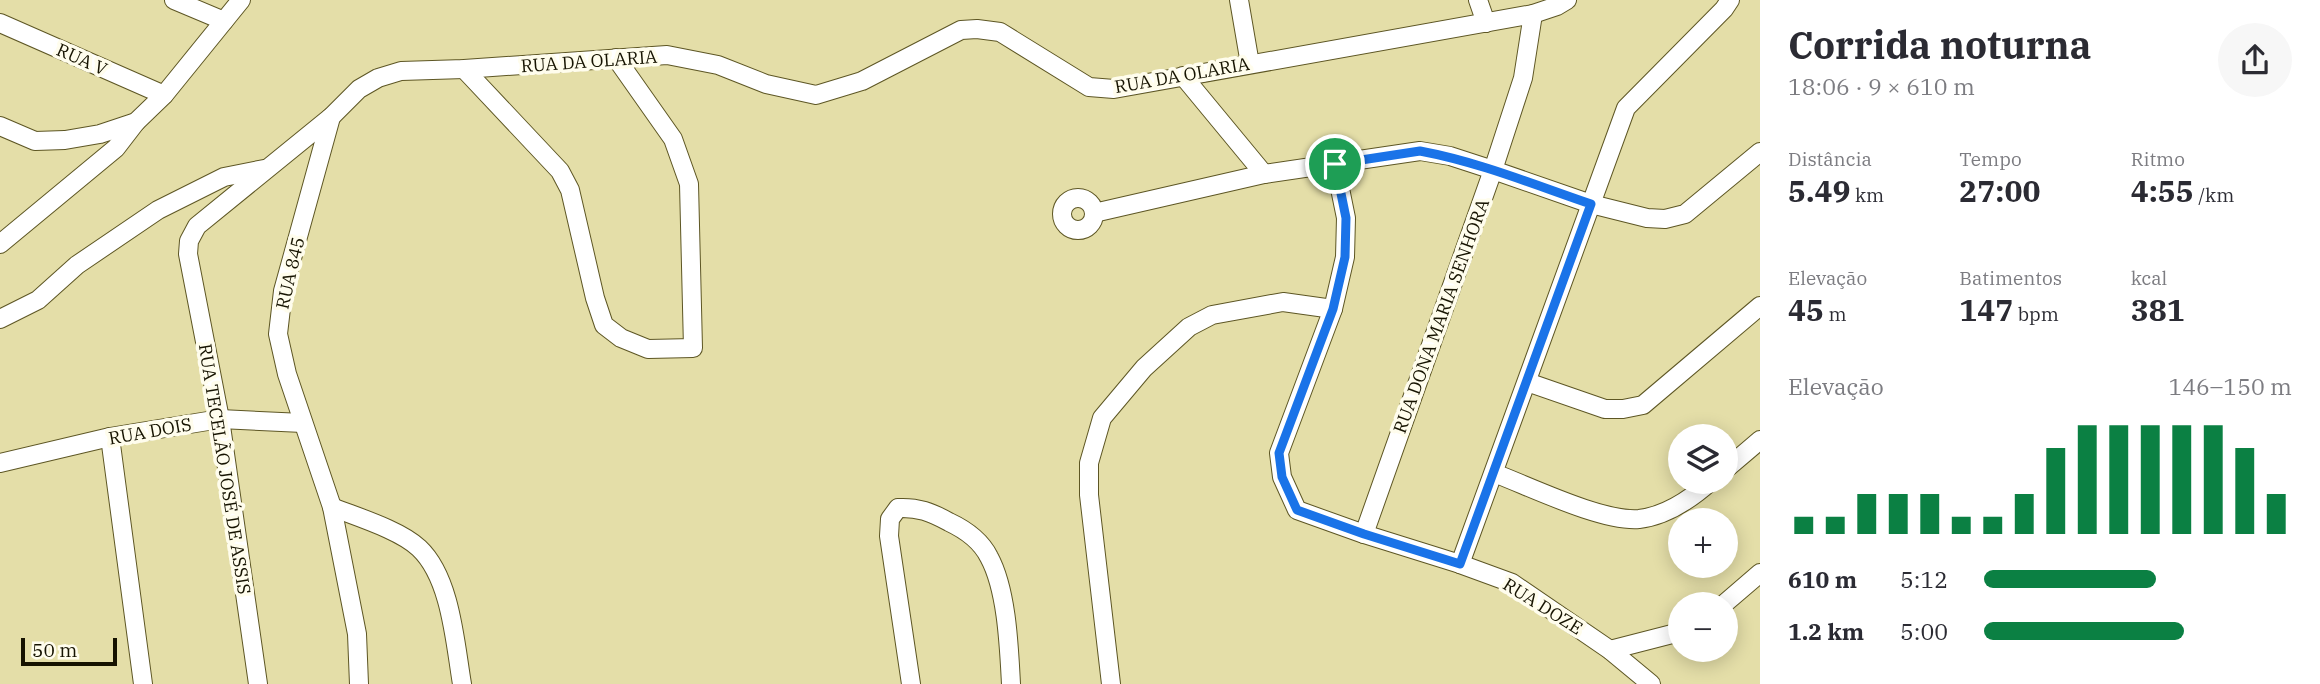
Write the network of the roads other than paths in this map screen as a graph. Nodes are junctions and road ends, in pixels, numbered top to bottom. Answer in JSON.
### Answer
{"nodes":[{"id":1,"x":174,"y":0,"type":"edge"},
{"id":2,"x":241,"y":0,"type":"edge"},
{"id":3,"x":1239,"y":0,"type":"edge"},
{"id":4,"x":1478,"y":0,"type":"edge"},
{"id":5,"x":1567,"y":0,"type":"edge"},
{"id":6,"x":1730,"y":0,"type":"edge"},
{"id":7,"x":1533,"y":14,"type":"junction"},
{"id":8,"x":223,"y":22,"type":"junction"},
{"id":9,"x":0,"y":23,"type":"edge"},
{"id":10,"x":1486,"y":23,"type":"junction"},
{"id":11,"x":1248,"y":56,"type":"junction"},
{"id":12,"x":616,"y":58,"type":"junction"},
{"id":13,"x":464,"y":69,"type":"junction"},
{"id":14,"x":1183,"y":76,"type":"junction"},
{"id":15,"x":164,"y":95,"type":"junction"},
{"id":16,"x":331,"y":117,"type":"junction"},
{"id":17,"x":136,"y":122,"type":"junction"},
{"id":18,"x":0,"y":126,"type":"edge"},
{"id":19,"x":1760,"y":152,"type":"edge"},
{"id":20,"x":1335,"y":164,"type":"junction"},
{"id":21,"x":269,"y":168,"type":"junction"},
{"id":22,"x":1493,"y":170,"type":"junction"},
{"id":23,"x":1264,"y":174,"type":"junction"},
{"id":24,"x":1591,"y":204,"type":"junction"},
{"id":25,"x":1094,"y":213,"type":"dead end"},
{"id":26,"x":2,"y":240,"type":"edge"},
{"id":27,"x":188,"y":254,"type":"joint"},
{"id":28,"x":1760,"y":306,"type":"edge"},
{"id":29,"x":1333,"y":309,"type":"junction"},
{"id":30,"x":0,"y":319,"type":"edge"},
{"id":31,"x":1527,"y":382,"type":"junction"},
{"id":32,"x":220,"y":419,"type":"junction"},
{"id":33,"x":303,"y":422,"type":"junction"},
{"id":34,"x":110,"y":437,"type":"junction"},
{"id":35,"x":1760,"y":440,"type":"edge"},
{"id":36,"x":1738,"y":459,"type":"edge"},
{"id":37,"x":0,"y":463,"type":"edge"},
{"id":38,"x":1494,"y":474,"type":"junction"},
{"id":39,"x":1696,"y":494,"type":"edge"},
{"id":40,"x":332,"y":507,"type":"junction"},
{"id":41,"x":1364,"y":534,"type":"junction"},
{"id":42,"x":1460,"y":564,"type":"junction"},
{"id":43,"x":1760,"y":573,"type":"edge"},
{"id":44,"x":1738,"y":592,"type":"edge"},
{"id":45,"x":1668,"y":635,"type":"edge"},
{"id":46,"x":1611,"y":650,"type":"junction"},
{"id":47,"x":143,"y":684,"type":"edge"},
{"id":48,"x":258,"y":684,"type":"edge"},
{"id":49,"x":359,"y":684,"type":"edge"},
{"id":50,"x":462,"y":684,"type":"edge"},
{"id":51,"x":911,"y":684,"type":"edge"},
{"id":52,"x":1011,"y":684,"type":"edge"},
{"id":53,"x":1111,"y":684,"type":"edge"},
{"id":54,"x":1651,"y":684,"type":"edge"}],
"edges":[{"from":1,"to":8,"type":"street"},
{"from":2,"to":8,"type":"street"},
{"from":3,"to":11,"type":"street"},
{"from":4,"to":10,"type":"street"},
{"from":5,"to":7,"type":"street","name":"RUA DA OLARIA"},
{"from":6,"to":24,"type":"street"},
{"from":7,"to":10,"type":"street","name":"RUA DA OLARIA"},
{"from":7,"to":22,"type":"street","name":"RUA DONA MARIA SENHORA"},
{"from":8,"to":15,"type":"street"},
{"from":9,"to":15,"type":"street","name":"RUA V"},
{"from":10,"to":11,"type":"street","name":"RUA DA OLARIA"},
{"from":11,"to":14,"type":"street","name":"RUA DA OLARIA"},
{"from":12,"to":13,"type":"street","name":"RUA DA OLARIA"},
{"from":12,"to":13,"type":"street"},
{"from":12,"to":14,"type":"street","name":"RUA DA OLARIA"},
{"from":13,"to":16,"type":"street","name":"RUA DA OLARIA"},
{"from":14,"to":23,"type":"street"},
{"from":15,"to":17,"type":"street"},
{"from":16,"to":21,"type":"street","name":"RUA DA OLARIA"},
{"from":16,"to":33,"type":"street","name":"RUA 845"},
{"from":17,"to":18,"type":"street"},
{"from":17,"to":26,"type":"street"},
{"from":19,"to":24,"type":"street"},
{"from":20,"to":22,"type":"street"},
{"from":20,"to":23,"type":"street"},
{"from":20,"to":29,"type":"street"},
{"from":21,"to":27,"type":"street","name":"RUA DA OLARIA"},
{"from":21,"to":30,"type":"street"},
{"from":22,"to":24,"type":"street"},
{"from":22,"to":41,"type":"street","name":"RUA DONA MARIA SENHORA"},
{"from":23,"to":25,"type":"street"},
{"from":24,"to":31,"type":"street"},
{"from":27,"to":32,"type":"street","name":"RUA TECELÃO JOSÉ DE ASSIS"},
{"from":28,"to":31,"type":"street"},
{"from":29,"to":41,"type":"street","name":"RUA DOZE"},
{"from":29,"to":53,"type":"street"},
{"from":31,"to":38,"type":"street"},
{"from":32,"to":33,"type":"street","name":"RUA DOIS"},
{"from":32,"to":34,"type":"street","name":"RUA DOIS"},
{"from":32,"to":48,"type":"street","name":"RUA TECELÃO JOSÉ DE ASSIS"},
{"from":33,"to":40,"type":"street","name":"RUA 845"},
{"from":34,"to":37,"type":"street","name":"RUA DOIS"},
{"from":34,"to":47,"type":"street"},
{"from":35,"to":36,"type":"street"},
{"from":38,"to":39,"type":"street"},
{"from":38,"to":42,"type":"street"},
{"from":40,"to":49,"type":"street","name":"RUA 845"},
{"from":40,"to":50,"type":"street"},
{"from":41,"to":42,"type":"street","name":"RUA DOZE"},
{"from":42,"to":46,"type":"street","name":"RUA DOZE"},
{"from":43,"to":44,"type":"street"},
{"from":45,"to":46,"type":"street"},
{"from":46,"to":54,"type":"street","name":"RUA DOZE"},
{"from":51,"to":52,"type":"street"}]}
